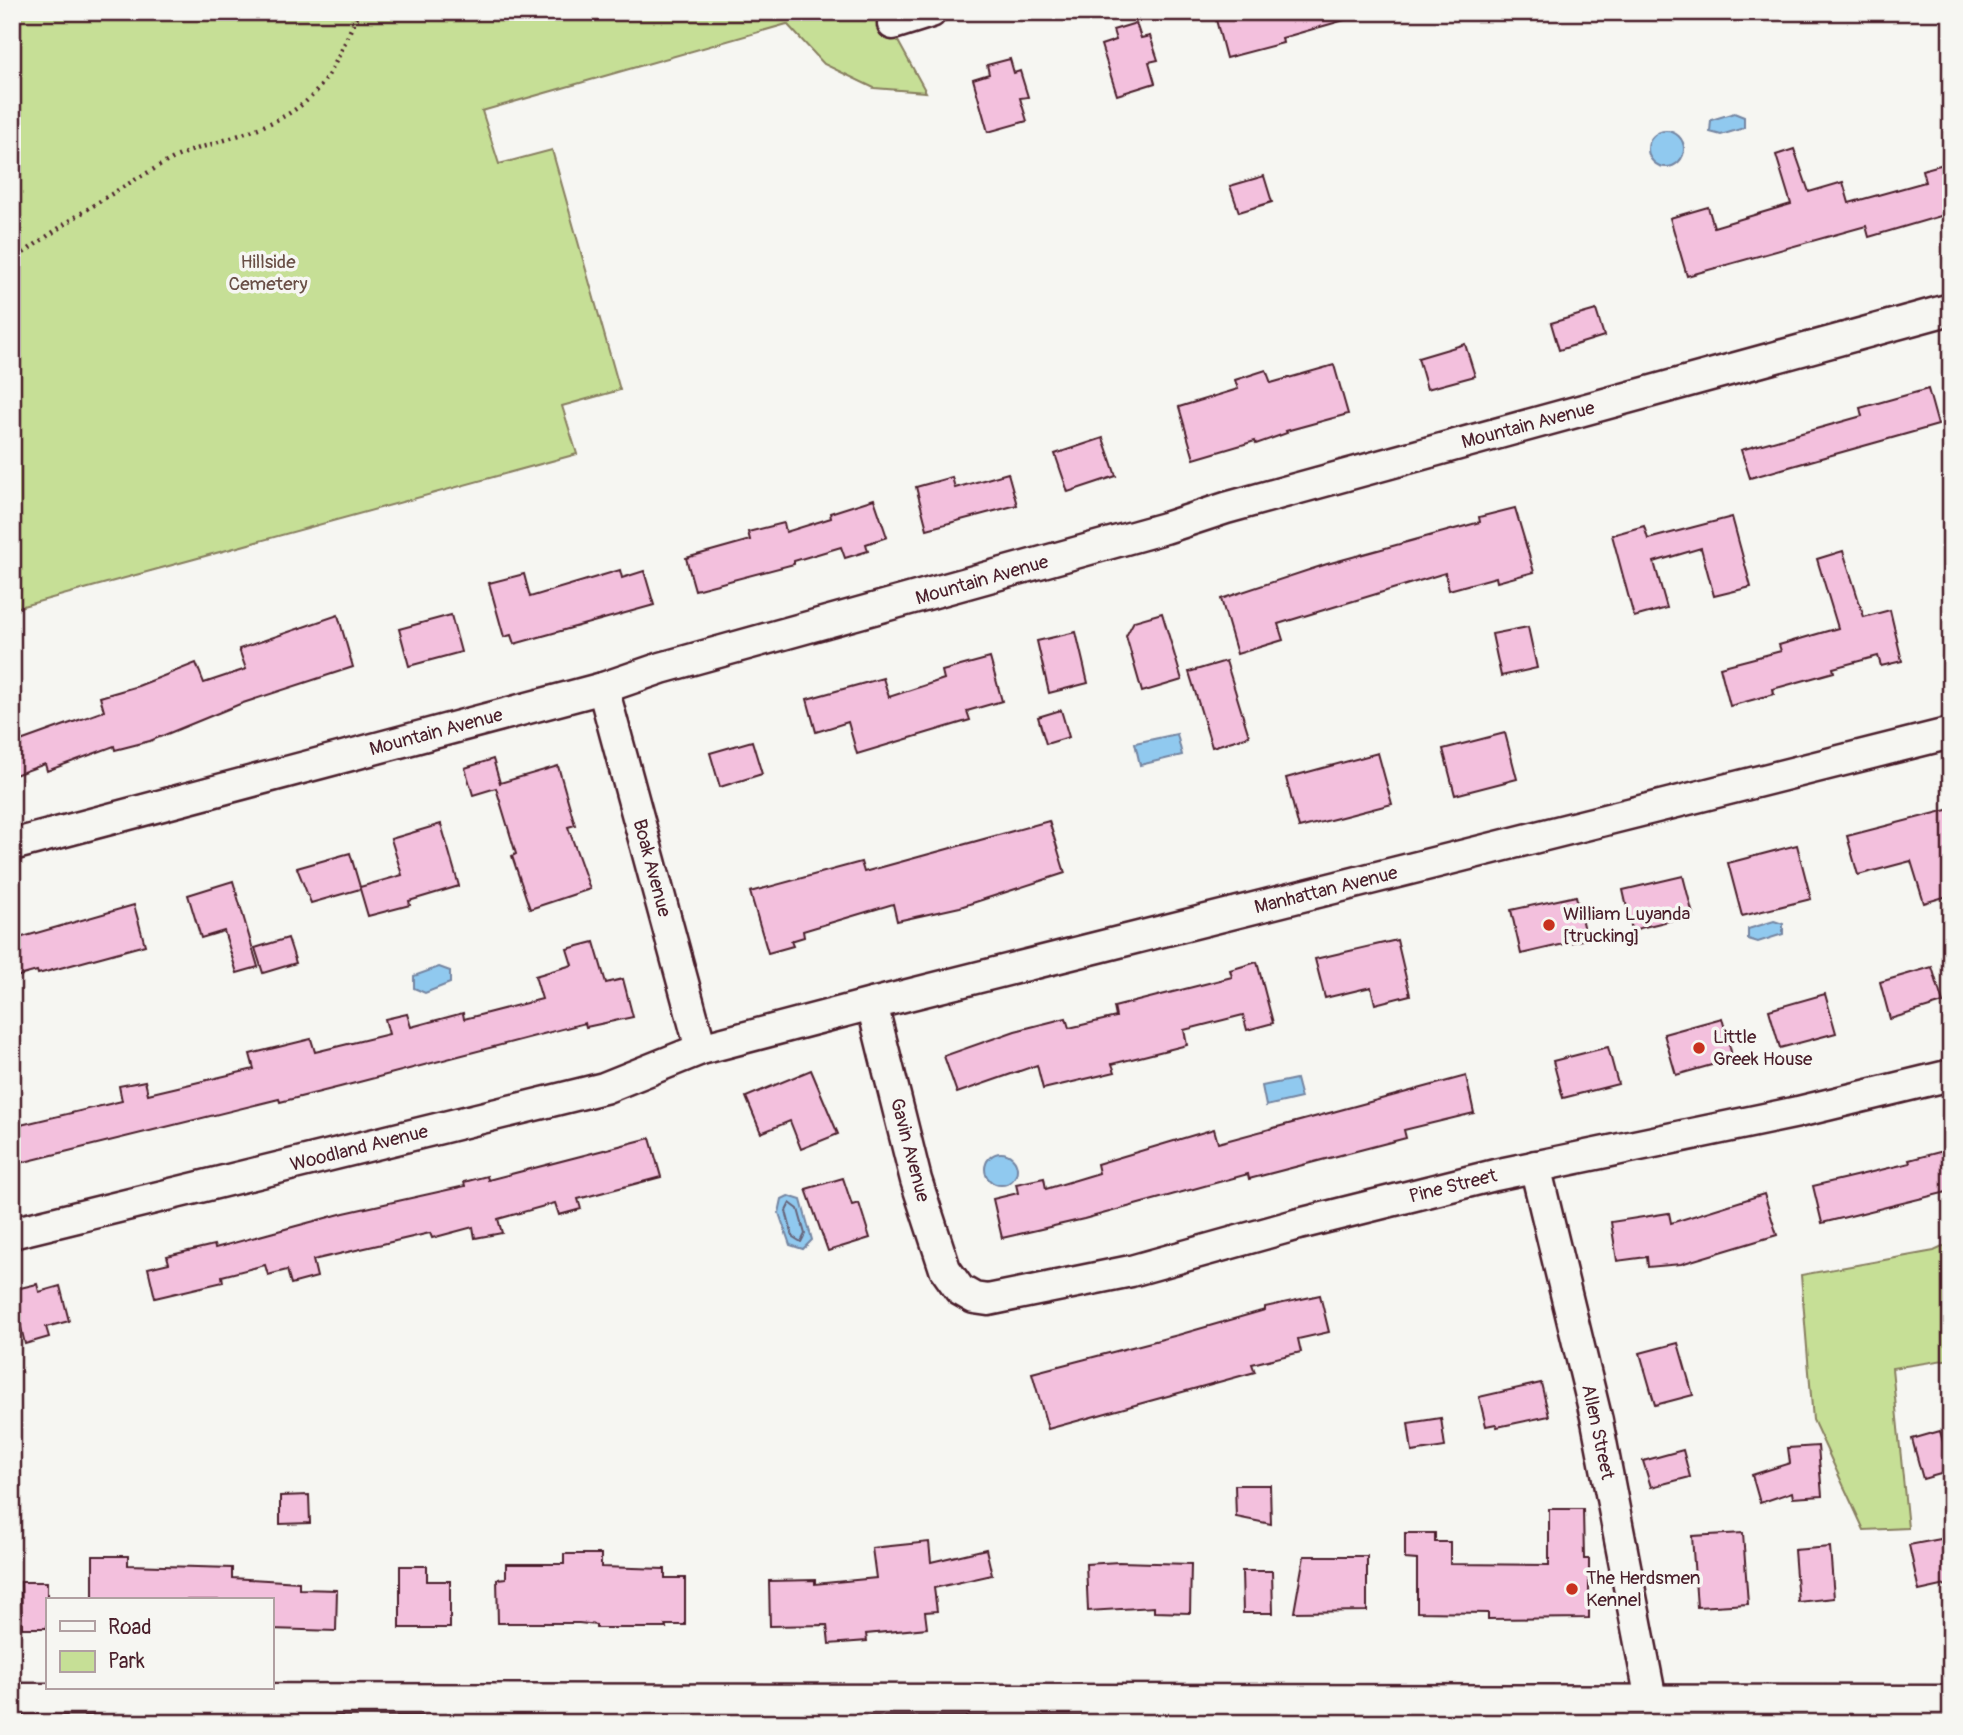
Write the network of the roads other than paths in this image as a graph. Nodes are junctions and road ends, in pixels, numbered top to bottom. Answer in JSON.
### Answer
{"nodes":[{"id":1,"x":931,"y":12,"type":"edge"},
{"id":2,"x":893,"y":24,"type":"dead end"},
{"id":3,"x":1951,"y":309,"type":"edge"},
{"id":4,"x":603,"y":688,"type":"junction"},
{"id":5,"x":1951,"y":733,"type":"edge"},
{"id":6,"x":12,"y":845,"type":"edge"},
{"id":7,"x":872,"y":1004,"type":"junction"},
{"id":8,"x":701,"y":1049,"type":"junction"},
{"id":9,"x":1951,"y":1075,"type":"edge"},
{"id":10,"x":1535,"y":1166,"type":"junction"},
{"id":11,"x":12,"y":1233,"type":"edge"},
{"id":12,"x":960,"y":1290,"type":"joint"},
{"id":13,"x":12,"y":1699,"type":"edge"},
{"id":14,"x":1651,"y":1700,"type":"junction"},
{"id":15,"x":1951,"y":1701,"type":"edge"}],
"edges":[{"from":1,"to":2,"type":"street"},
{"from":3,"to":4,"type":"street","name":"Mountain Avenue"},
{"from":4,"to":6,"type":"street","name":"Mountain Avenue"},
{"from":4,"to":8,"type":"street","name":"Boak Avenue"},
{"from":5,"to":7,"type":"street","name":"Manhattan Avenue"},
{"from":7,"to":8,"type":"street","name":"Manhattan Avenue"},
{"from":7,"to":12,"type":"street","name":"Gavin Avenue"},
{"from":8,"to":11,"type":"street","name":"Woodland Avenue"},
{"from":9,"to":10,"type":"street","name":"Pine Street"},
{"from":10,"to":12,"type":"street","name":"Pine Street"},
{"from":10,"to":14,"type":"street","name":"Allen Street"},
{"from":13,"to":14,"type":"street"},
{"from":14,"to":15,"type":"street"}]}
